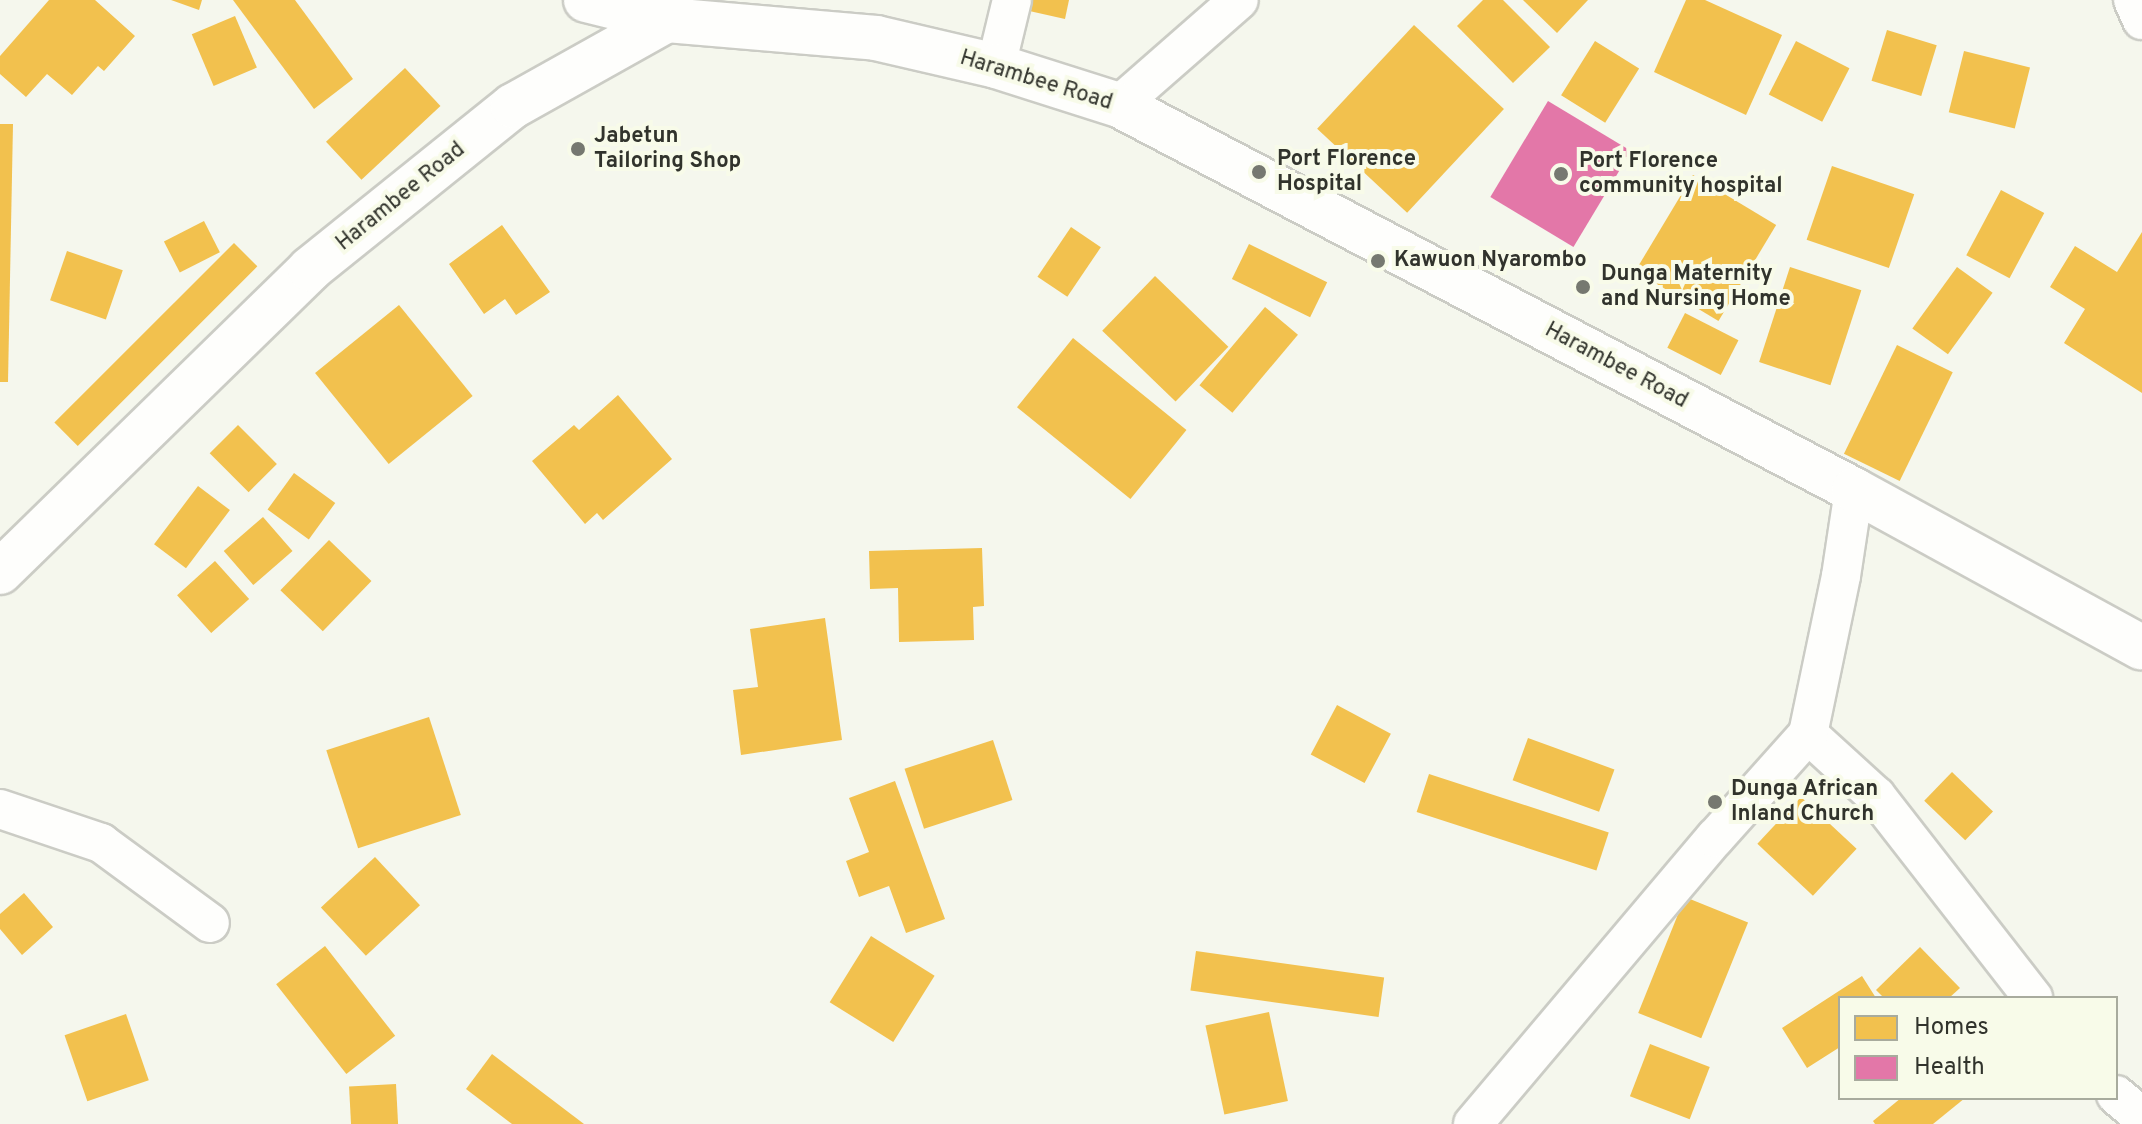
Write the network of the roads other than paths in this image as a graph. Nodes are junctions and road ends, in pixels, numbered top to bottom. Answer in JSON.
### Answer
{"nodes":[{"id":1,"x":586,"y":0,"type":"edge"},
{"id":2,"x":1012,"y":0,"type":"edge"},
{"id":3,"x":1239,"y":0,"type":"edge"},
{"id":4,"x":2133,"y":0,"type":"edge"},
{"id":5,"x":667,"y":20,"type":"junction"},
{"id":6,"x":2142,"y":20,"type":"edge"},
{"id":7,"x":996,"y":66,"type":"junction"},
{"id":8,"x":1119,"y":105,"type":"junction"},
{"id":9,"x":1854,"y":490,"type":"junction"},
{"id":10,"x":0,"y":572,"type":"edge"},
{"id":11,"x":2142,"y":648,"type":"edge"},
{"id":12,"x":1808,"y":734,"type":"junction"},
{"id":13,"x":0,"y":809,"type":"edge"},
{"id":14,"x":210,"y":923,"type":"dead end"},
{"id":15,"x":2031,"y":996,"type":"edge"},
{"id":16,"x":2118,"y":1097,"type":"edge"},
{"id":17,"x":2142,"y":1117,"type":"edge"},
{"id":18,"x":1473,"y":1124,"type":"edge"}],
"edges":[{"from":1,"to":5,"type":"main road"},
{"from":2,"to":7,"type":"street"},
{"from":3,"to":8,"type":"street"},
{"from":4,"to":6,"type":"street"},
{"from":5,"to":7,"type":"main road","name":"Harambee Road"},
{"from":5,"to":10,"type":"main road","name":"Harambee Road"},
{"from":7,"to":8,"type":"main road","name":"Harambee Road"},
{"from":8,"to":9,"type":"main road","name":"Harambee Road"},
{"from":9,"to":11,"type":"main road","name":"Harambee Road"},
{"from":9,"to":12,"type":"street"},
{"from":12,"to":15,"type":"street"},
{"from":12,"to":18,"type":"street"},
{"from":13,"to":14,"type":"street"},
{"from":16,"to":17,"type":"street"}]}
